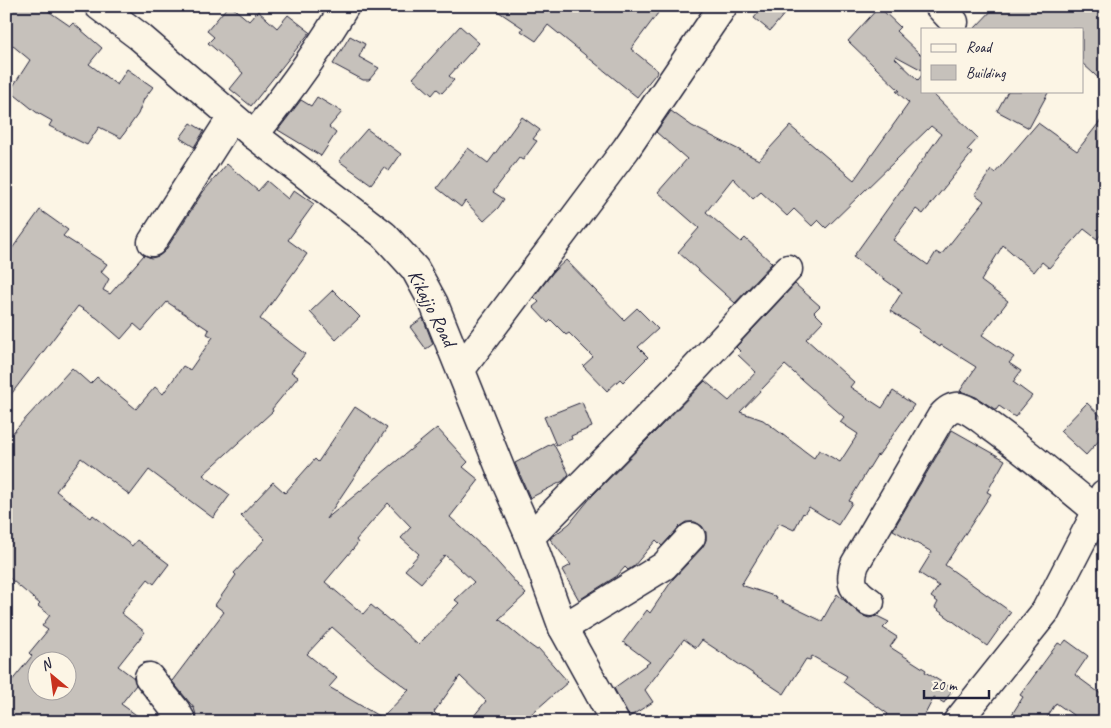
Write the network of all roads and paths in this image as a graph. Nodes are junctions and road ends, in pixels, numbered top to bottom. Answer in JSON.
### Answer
{"nodes":[{"id":1,"x":99,"y":6,"type":"edge"},
{"id":2,"x":345,"y":6,"type":"edge"},
{"id":3,"x":723,"y":6,"type":"edge"},
{"id":4,"x":232,"y":117,"type":"junction"},
{"id":5,"x":254,"y":135,"type":"junction"},
{"id":6,"x":152,"y":242,"type":"dead end"},
{"id":7,"x":788,"y":269,"type":"dead end"},
{"id":8,"x":461,"y":369,"type":"junction"},
{"id":9,"x":1101,"y":502,"type":"edge"},
{"id":10,"x":530,"y":537,"type":"junction"},
{"id":11,"x":691,"y":537,"type":"dead end"},
{"id":12,"x":870,"y":602,"type":"dead end"},
{"id":13,"x":563,"y":628,"type":"junction"},
{"id":14,"x":149,"y":677,"type":"dead end"},
{"id":15,"x":182,"y":722,"type":"edge"},
{"id":16,"x":615,"y":722,"type":"edge"},
{"id":17,"x":958,"y":722,"type":"edge"}],
"edges":[{"from":1,"to":4,"type":"street","name":"Kikajjo Road"},
{"from":2,"to":5,"type":"street"},
{"from":3,"to":8,"type":"street"},
{"from":4,"to":5,"type":"street","name":"Kikajjo Road"},
{"from":4,"to":6,"type":"street"},
{"from":5,"to":8,"type":"street","name":"Kikajjo Road"},
{"from":7,"to":10,"type":"street"},
{"from":8,"to":10,"type":"street","name":"Kikajjo Road"},
{"from":9,"to":12,"type":"street"},
{"from":9,"to":17,"type":"street"},
{"from":10,"to":13,"type":"street","name":"Kikajjo Road"},
{"from":11,"to":13,"type":"street"},
{"from":13,"to":16,"type":"street","name":"Kikajjo Road"},
{"from":14,"to":15,"type":"street"}]}
